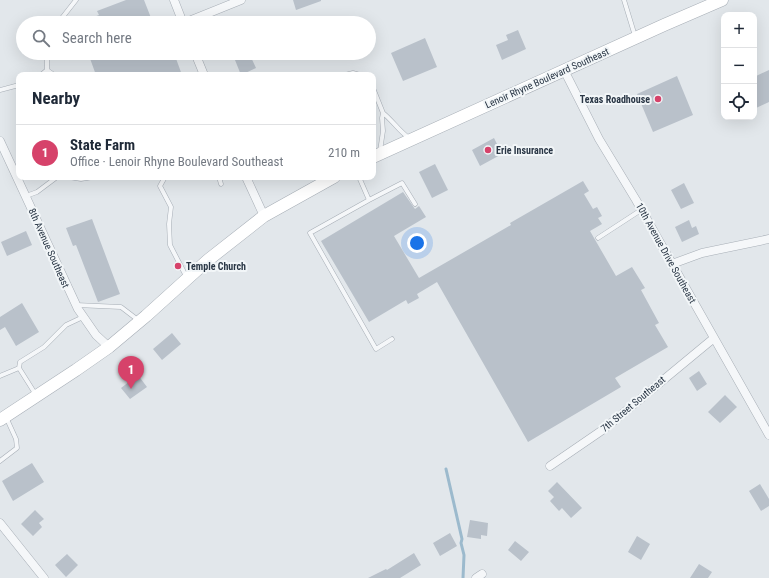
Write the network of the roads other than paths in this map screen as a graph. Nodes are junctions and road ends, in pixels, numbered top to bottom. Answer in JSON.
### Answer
{"nodes":[{"id":1,"x":76,"y":0,"type":"edge"},
{"id":2,"x":174,"y":0,"type":"edge"},
{"id":3,"x":241,"y":0,"type":"edge"},
{"id":4,"x":624,"y":0,"type":"edge"},
{"id":5,"x":717,"y":1,"type":"edge"},
{"id":6,"x":63,"y":16,"type":"edge"},
{"id":7,"x":181,"y":16,"type":"edge"},
{"id":8,"x":201,"y":16,"type":"edge"},
{"id":9,"x":636,"y":38,"type":"junction"},
{"id":10,"x":47,"y":60,"type":"edge"},
{"id":11,"x":198,"y":60,"type":"edge"},
{"id":12,"x":47,"y":70,"type":"junction"},
{"id":13,"x":564,"y":70,"type":"junction"},
{"id":14,"x":45,"y":72,"type":"edge"},
{"id":15,"x":50,"y":72,"type":"edge"},
{"id":16,"x":203,"y":72,"type":"edge"},
{"id":17,"x":16,"y":86,"type":"edge"},
{"id":18,"x":0,"y":90,"type":"edge"},
{"id":19,"x":376,"y":95,"type":"edge"},
{"id":20,"x":384,"y":113,"type":"junction"},
{"id":21,"x":410,"y":140,"type":"junction"},
{"id":22,"x":0,"y":141,"type":"edge"},
{"id":23,"x":376,"y":156,"type":"edge"},
{"id":24,"x":16,"y":176,"type":"edge"},
{"id":25,"x":18,"y":180,"type":"edge"},
{"id":26,"x":53,"y":180,"type":"edge"},
{"id":27,"x":163,"y":180,"type":"edge"},
{"id":28,"x":220,"y":180,"type":"edge"},
{"id":29,"x":247,"y":180,"type":"edge"},
{"id":30,"x":329,"y":180,"type":"edge"},
{"id":31,"x":360,"y":180,"type":"edge"},
{"id":32,"x":221,"y":184,"type":"dead end"},
{"id":33,"x":25,"y":196,"type":"junction"},
{"id":34,"x":370,"y":200,"type":"junction"},
{"id":35,"x":415,"y":204,"type":"dead end"},
{"id":36,"x":641,"y":210,"type":"junction"},
{"id":37,"x":264,"y":216,"type":"junction"},
{"id":38,"x":598,"y":238,"type":"dead end"},
{"id":39,"x":769,"y":239,"type":"edge"},
{"id":40,"x":672,"y":264,"type":"junction"},
{"id":41,"x":187,"y":278,"type":"junction"},
{"id":42,"x":75,"y":305,"type":"junction"},
{"id":43,"x":83,"y":317,"type":"junction"},
{"id":44,"x":140,"y":321,"type":"junction"},
{"id":45,"x":392,"y":338,"type":"dead end"},
{"id":46,"x":714,"y":338,"type":"junction"},
{"id":47,"x":109,"y":347,"type":"junction"},
{"id":48,"x":19,"y":368,"type":"junction"},
{"id":49,"x":0,"y":376,"type":"edge"},
{"id":50,"x":36,"y":396,"type":"junction"},
{"id":51,"x":3,"y":418,"type":"edge"},
{"id":52,"x":769,"y":435,"type":"edge"},
{"id":53,"x":0,"y":461,"type":"edge"},
{"id":54,"x":550,"y":466,"type":"dead end"},
{"id":55,"x":0,"y":523,"type":"edge"},
{"id":56,"x":44,"y":578,"type":"edge"}],
"edges":[{"from":1,"to":6,"type":"lane"},
{"from":2,"to":7,"type":"street"},
{"from":3,"to":8,"type":"street"},
{"from":4,"to":9,"type":"lane"},
{"from":5,"to":9,"type":"main road","name":"Lenoir Rhyne Boulevard Southeast"},
{"from":9,"to":13,"type":"main road","name":"Lenoir Rhyne Boulevard Southeast"},
{"from":10,"to":12,"type":"lane"},
{"from":11,"to":16,"type":"street"},
{"from":12,"to":14,"type":"lane"},
{"from":12,"to":15,"type":"lane"},
{"from":13,"to":21,"type":"main road","name":"Lenoir Rhyne Boulevard Southeast"},
{"from":13,"to":36,"type":"street","name":"10th Avenue Drive Southeast"},
{"from":17,"to":18,"type":"lane"},
{"from":19,"to":20,"type":"lane"},
{"from":20,"to":21,"type":"lane"},
{"from":20,"to":23,"type":"lane"},
{"from":21,"to":23,"type":"main road","name":"Lenoir Rhyne Boulevard Southeast"},
{"from":22,"to":24,"type":"street","name":"8th Avenue Southeast"},
{"from":25,"to":33,"type":"street","name":"8th Avenue Southeast"},
{"from":26,"to":33,"type":"lane"},
{"from":27,"to":41,"type":"lane"},
{"from":28,"to":32,"type":"lane"},
{"from":29,"to":37,"type":"street"},
{"from":30,"to":37,"type":"main road"},
{"from":31,"to":34,"type":"lane"},
{"from":33,"to":42,"type":"street","name":"8th Avenue Southeast"},
{"from":34,"to":35,"type":"lane"},
{"from":34,"to":45,"type":"lane"},
{"from":36,"to":38,"type":"lane"},
{"from":36,"to":40,"type":"street","name":"10th Avenue Drive Southeast"},
{"from":37,"to":41,"type":"main road"},
{"from":39,"to":40,"type":"street"},
{"from":40,"to":46,"type":"street","name":"10th Avenue Drive Southeast"},
{"from":41,"to":44,"type":"main road"},
{"from":42,"to":43,"type":"street","name":"8th Avenue Southeast"},
{"from":42,"to":44,"type":"lane"},
{"from":43,"to":47,"type":"street","name":"8th Avenue Southeast"},
{"from":43,"to":48,"type":"lane"},
{"from":44,"to":47,"type":"main road"},
{"from":46,"to":52,"type":"street","name":"10th Avenue Drive Southeast"},
{"from":46,"to":54,"type":"street","name":"7th Street Southeast"},
{"from":47,"to":50,"type":"main road"},
{"from":48,"to":49,"type":"lane"},
{"from":48,"to":50,"type":"lane"},
{"from":50,"to":51,"type":"main road"},
{"from":51,"to":53,"type":"lane"},
{"from":55,"to":56,"type":"street"}]}
